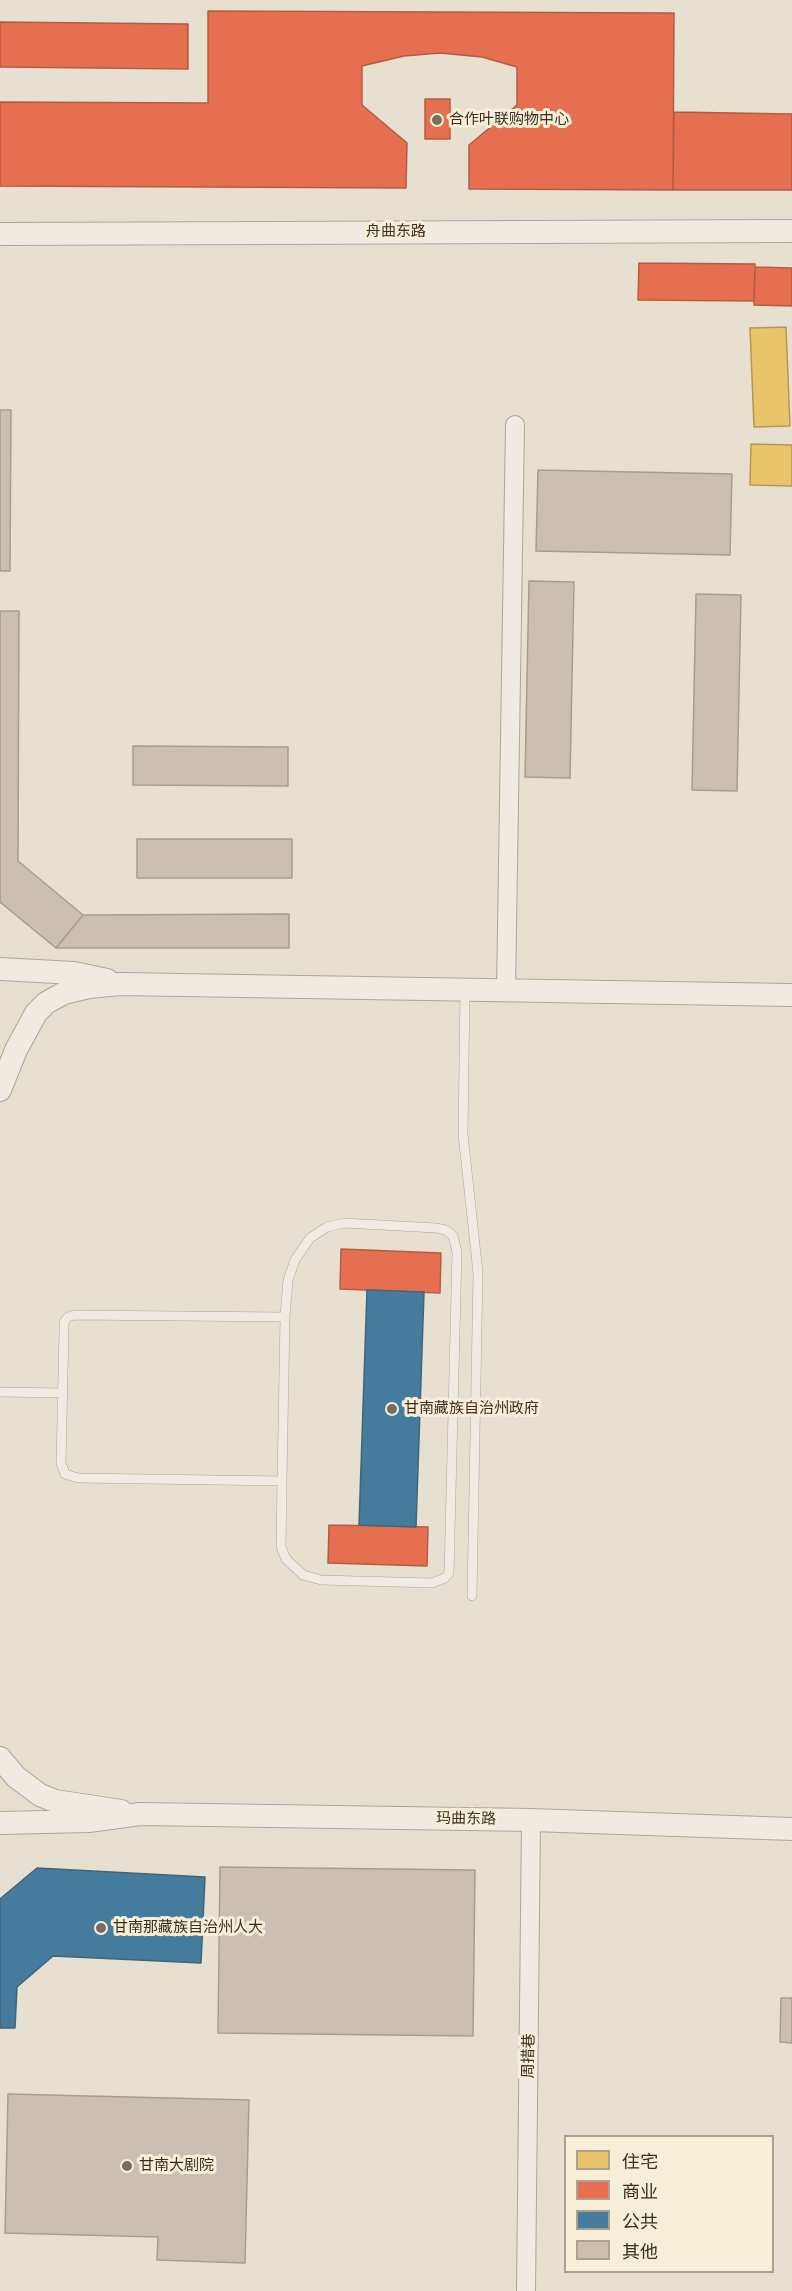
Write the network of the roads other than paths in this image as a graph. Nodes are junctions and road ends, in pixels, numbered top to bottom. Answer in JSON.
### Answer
{"nodes":[{"id":1,"x":792,"y":231,"type":"edge"},
{"id":2,"x":0,"y":234,"type":"edge"},
{"id":3,"x":515,"y":425,"type":"dead end"},
{"id":4,"x":0,"y":969,"type":"edge"},
{"id":5,"x":120,"y":984,"type":"junction"},
{"id":6,"x":465,"y":990,"type":"junction"},
{"id":7,"x":506,"y":990,"type":"junction"},
{"id":8,"x":792,"y":994,"type":"edge"},
{"id":9,"x":0,"y":1090,"type":"edge"},
{"id":10,"x":285,"y":1317,"type":"junction"},
{"id":11,"x":0,"y":1392,"type":"edge"},
{"id":12,"x":63,"y":1393,"type":"junction"},
{"id":13,"x":282,"y":1481,"type":"junction"},
{"id":14,"x":472,"y":1596,"type":"dead end"},
{"id":15,"x":0,"y":1758,"type":"edge"},
{"id":16,"x":140,"y":1814,"type":"junction"},
{"id":17,"x":531,"y":1820,"type":"junction"},
{"id":18,"x":0,"y":1823,"type":"edge"},
{"id":19,"x":792,"y":1829,"type":"edge"},
{"id":20,"x":526,"y":2291,"type":"edge"}],
"edges":[{"from":1,"to":2,"type":"street","name":"舟曲东路"},
{"from":3,"to":7,"type":"street"},
{"from":4,"to":5,"type":"street"},
{"from":5,"to":6,"type":"street"},
{"from":5,"to":9,"type":"street"},
{"from":6,"to":7,"type":"street"},
{"from":6,"to":14,"type":"lane"},
{"from":7,"to":8,"type":"street"},
{"from":10,"to":12,"type":"lane"},
{"from":10,"to":13,"type":"lane"},
{"from":10,"to":13,"type":"lane"},
{"from":11,"to":12,"type":"lane"},
{"from":12,"to":13,"type":"lane"},
{"from":15,"to":16,"type":"street"},
{"from":16,"to":17,"type":"street","name":"玛曲东路"},
{"from":16,"to":18,"type":"street"},
{"from":17,"to":19,"type":"street","name":"玛曲东路"},
{"from":17,"to":20,"type":"street","name":"周措巷"}]}
